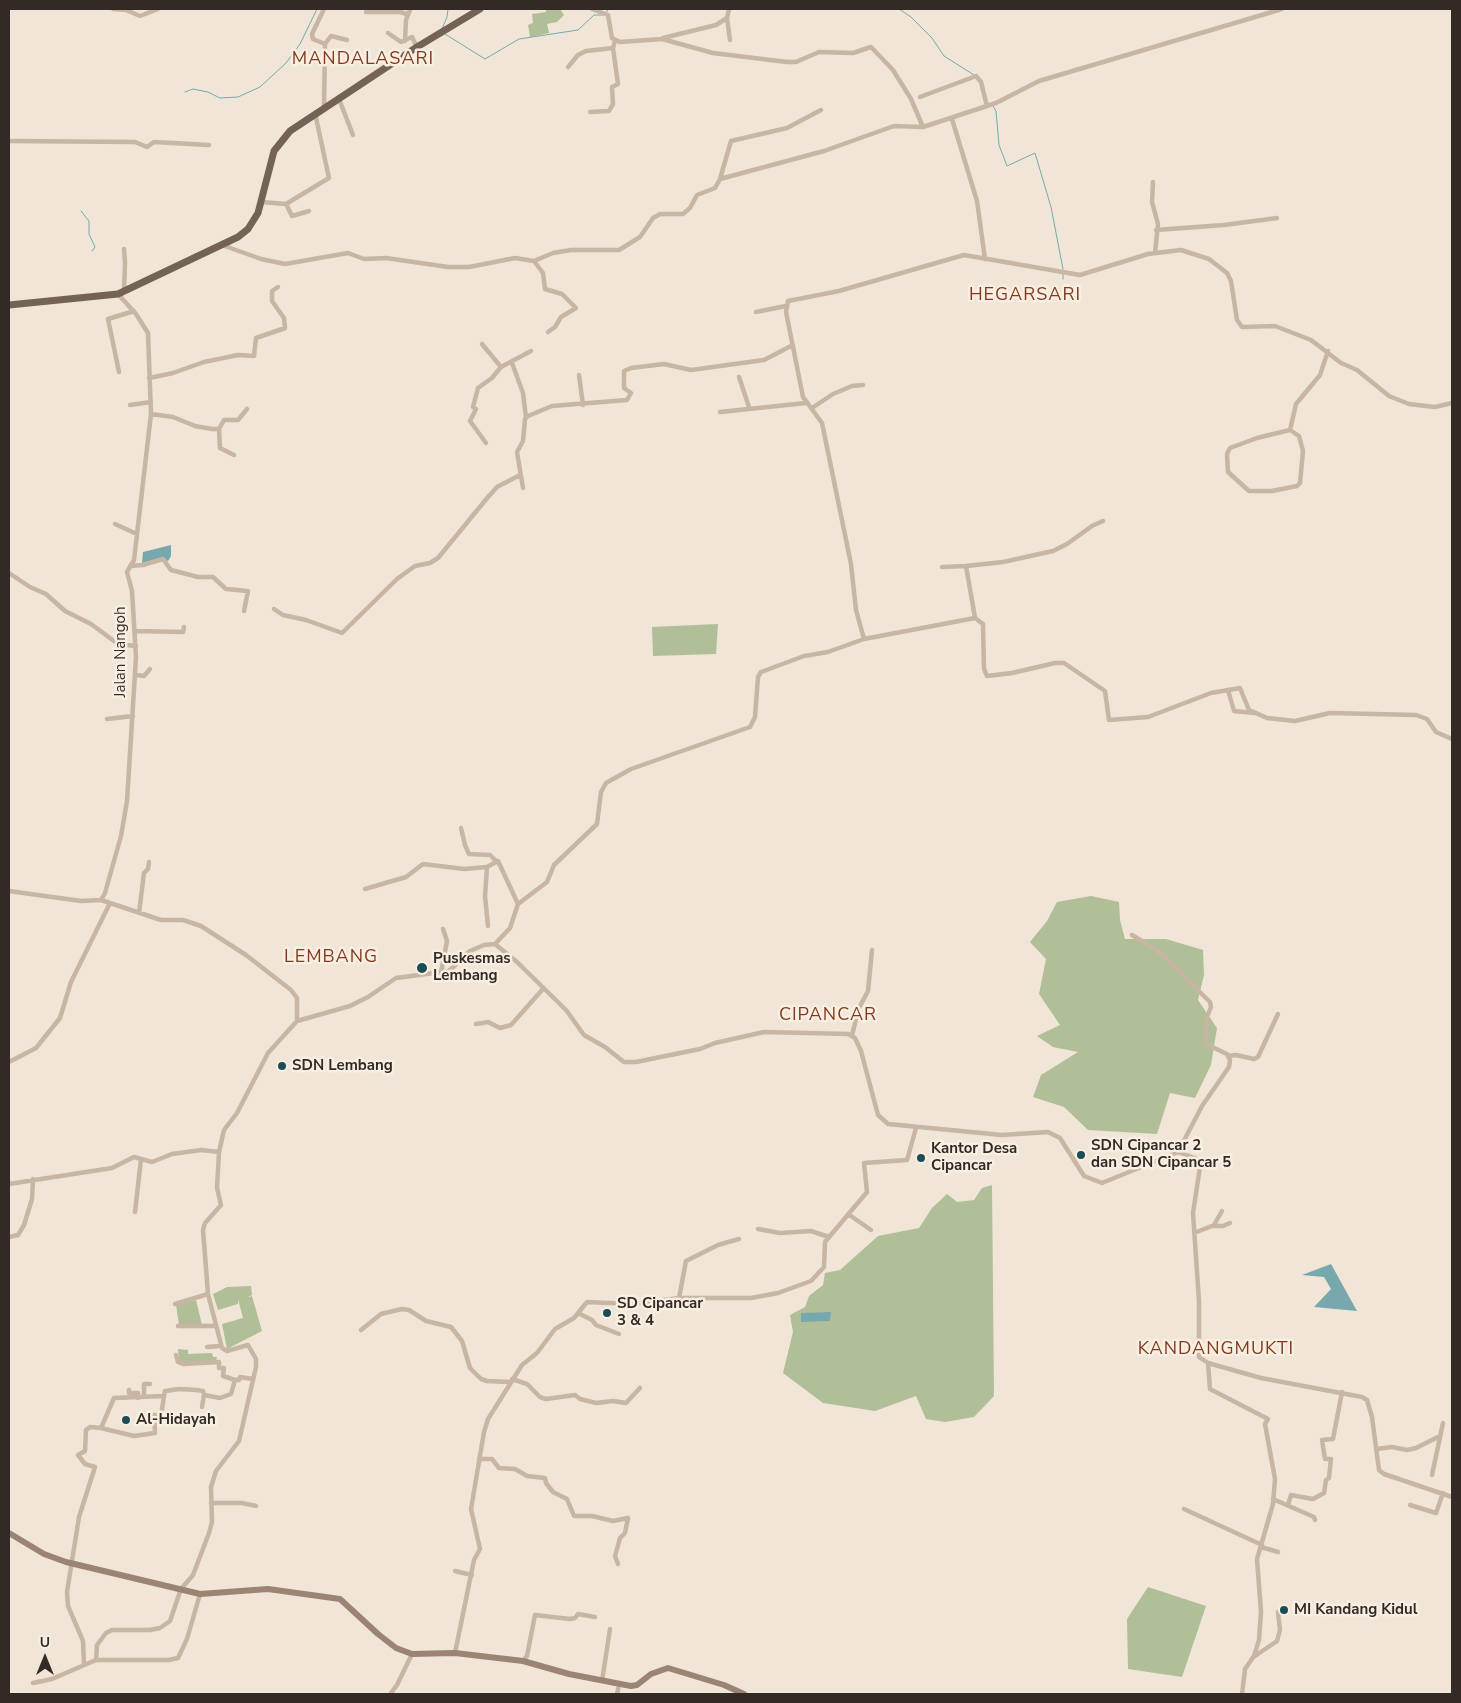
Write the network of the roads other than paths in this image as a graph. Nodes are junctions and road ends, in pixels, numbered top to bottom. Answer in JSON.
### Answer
{"nodes":[{"id":1,"x":113,"y":9,"type":"edge"},
{"id":2,"x":158,"y":9,"type":"edge"},
{"id":3,"x":324,"y":9,"type":"edge"},
{"id":4,"x":480,"y":9,"type":"edge"},
{"id":5,"x":592,"y":9,"type":"edge"},
{"id":6,"x":729,"y":9,"type":"edge"},
{"id":7,"x":1282,"y":9,"type":"edge"},
{"id":8,"x":150,"y":11,"type":"edge"},
{"id":9,"x":366,"y":12,"type":"dead end"},
{"id":10,"x":409,"y":12,"type":"edge"},
{"id":11,"x":604,"y":12,"type":"edge"},
{"id":12,"x":726,"y":18,"type":"junction"},
{"id":13,"x":388,"y":33,"type":"dead end"},
{"id":14,"x":662,"y":39,"type":"junction"},
{"id":15,"x":347,"y":40,"type":"dead end"},
{"id":16,"x":730,"y":40,"type":"dead end"},
{"id":17,"x":405,"y":41,"type":"junction"},
{"id":18,"x":615,"y":41,"type":"junction"},
{"id":19,"x":325,"y":44,"type":"junction"},
{"id":20,"x":417,"y":47,"type":"junction"},
{"id":21,"x":613,"y":48,"type":"junction"},
{"id":22,"x":568,"y":68,"type":"dead end"},
{"id":23,"x":920,"y":97,"type":"dead end"},
{"id":24,"x":339,"y":99,"type":"junction"},
{"id":25,"x":988,"y":106,"type":"junction"},
{"id":26,"x":324,"y":108,"type":"junction"},
{"id":27,"x":821,"y":110,"type":"dead end"},
{"id":28,"x":590,"y":112,"type":"dead end"},
{"id":29,"x":315,"y":113,"type":"junction"},
{"id":30,"x":952,"y":119,"type":"junction"},
{"id":31,"x":923,"y":127,"type":"junction"},
{"id":32,"x":352,"y":135,"type":"dead end"},
{"id":33,"x":9,"y":141,"type":"edge"},
{"id":34,"x":209,"y":145,"type":"dead end"},
{"id":35,"x":720,"y":179,"type":"junction"},
{"id":36,"x":1153,"y":182,"type":"dead end"},
{"id":37,"x":261,"y":202,"type":"junction"},
{"id":38,"x":286,"y":204,"type":"junction"},
{"id":39,"x":309,"y":211,"type":"dead end"},
{"id":40,"x":1277,"y":218,"type":"dead end"},
{"id":41,"x":1156,"y":230,"type":"junction"},
{"id":42,"x":222,"y":245,"type":"junction"},
{"id":43,"x":124,"y":249,"type":"dead end"},
{"id":44,"x":1155,"y":253,"type":"junction"},
{"id":45,"x":985,"y":259,"type":"junction"},
{"id":46,"x":534,"y":261,"type":"junction"},
{"id":47,"x":278,"y":287,"type":"dead end"},
{"id":48,"x":121,"y":293,"type":"junction"},
{"id":49,"x":9,"y":305,"type":"edge"},
{"id":50,"x":786,"y":306,"type":"junction"},
{"id":51,"x":134,"y":311,"type":"junction"},
{"id":52,"x":756,"y":312,"type":"dead end"},
{"id":53,"x":548,"y":332,"type":"dead end"},
{"id":54,"x":482,"y":344,"type":"dead end"},
{"id":55,"x":792,"y":345,"type":"junction"},
{"id":56,"x":531,"y":351,"type":"dead end"},
{"id":57,"x":1328,"y":351,"type":"junction"},
{"id":58,"x":512,"y":363,"type":"junction"},
{"id":59,"x":501,"y":367,"type":"junction"},
{"id":60,"x":119,"y":372,"type":"dead end"},
{"id":61,"x":579,"y":375,"type":"dead end"},
{"id":62,"x":739,"y":376,"type":"dead end"},
{"id":63,"x":149,"y":378,"type":"junction"},
{"id":64,"x":863,"y":385,"type":"dead end"},
{"id":65,"x":151,"y":402,"type":"junction"},
{"id":66,"x":806,"y":402,"type":"junction"},
{"id":67,"x":1452,"y":403,"type":"edge"},
{"id":68,"x":130,"y":405,"type":"dead end"},
{"id":69,"x":583,"y":405,"type":"junction"},
{"id":70,"x":749,"y":407,"type":"junction"},
{"id":71,"x":812,"y":408,"type":"junction"},
{"id":72,"x":247,"y":409,"type":"dead end"},
{"id":73,"x":720,"y":412,"type":"dead end"},
{"id":74,"x":151,"y":414,"type":"junction"},
{"id":75,"x":526,"y":418,"type":"junction"},
{"id":76,"x":219,"y":429,"type":"junction"},
{"id":77,"x":1290,"y":430,"type":"junction"},
{"id":78,"x":486,"y":443,"type":"dead end"},
{"id":79,"x":234,"y":455,"type":"dead end"},
{"id":80,"x":520,"y":475,"type":"junction"},
{"id":81,"x":523,"y":488,"type":"dead end"},
{"id":82,"x":1103,"y":521,"type":"dead end"},
{"id":83,"x":115,"y":524,"type":"dead end"},
{"id":84,"x":137,"y":534,"type":"junction"},
{"id":85,"x":130,"y":566,"type":"junction"},
{"id":86,"x":966,"y":566,"type":"junction"},
{"id":87,"x":942,"y":567,"type":"dead end"},
{"id":88,"x":9,"y":573,"type":"edge"},
{"id":89,"x":274,"y":609,"type":"dead end"},
{"id":90,"x":244,"y":611,"type":"dead end"},
{"id":91,"x":975,"y":618,"type":"junction"},
{"id":92,"x":184,"y":627,"type":"dead end"},
{"id":93,"x":136,"y":631,"type":"junction"},
{"id":94,"x":864,"y":639,"type":"junction"},
{"id":95,"x":136,"y":646,"type":"junction"},
{"id":96,"x":150,"y":669,"type":"dead end"},
{"id":97,"x":136,"y":675,"type":"junction"},
{"id":98,"x":1228,"y":690,"type":"junction"},
{"id":99,"x":1254,"y":713,"type":"junction"},
{"id":100,"x":133,"y":716,"type":"junction"},
{"id":101,"x":107,"y":719,"type":"dead end"},
{"id":102,"x":1452,"y":739,"type":"edge"},
{"id":103,"x":461,"y":828,"type":"dead end"},
{"id":104,"x":496,"y":861,"type":"junction"},
{"id":105,"x":149,"y":862,"type":"dead end"},
{"id":106,"x":488,"y":867,"type":"junction"},
{"id":107,"x":365,"y":889,"type":"dead end"},
{"id":108,"x":9,"y":891,"type":"edge"},
{"id":109,"x":101,"y":900,"type":"junction"},
{"id":110,"x":110,"y":903,"type":"junction"},
{"id":111,"x":518,"y":904,"type":"junction"},
{"id":112,"x":139,"y":913,"type":"junction"},
{"id":113,"x":488,"y":926,"type":"dead end"},
{"id":114,"x":443,"y":928,"type":"dead end"},
{"id":115,"x":1132,"y":935,"type":"dead end"},
{"id":116,"x":495,"y":944,"type":"junction"},
{"id":117,"x":872,"y":950,"type":"dead end"},
{"id":118,"x":441,"y":973,"type":"junction"},
{"id":119,"x":542,"y":990,"type":"junction"},
{"id":120,"x":1278,"y":1014,"type":"dead end"},
{"id":121,"x":297,"y":1021,"type":"junction"},
{"id":122,"x":476,"y":1024,"type":"dead end"},
{"id":123,"x":852,"y":1035,"type":"junction"},
{"id":124,"x":1228,"y":1056,"type":"junction"},
{"id":125,"x":9,"y":1062,"type":"edge"},
{"id":126,"x":916,"y":1128,"type":"junction"},
{"id":127,"x":219,"y":1152,"type":"junction"},
{"id":128,"x":1178,"y":1152,"type":"junction"},
{"id":129,"x":141,"y":1159,"type":"junction"},
{"id":130,"x":33,"y":1180,"type":"junction"},
{"id":131,"x":9,"y":1184,"type":"edge"},
{"id":132,"x":1222,"y":1211,"type":"dead end"},
{"id":133,"x":135,"y":1212,"type":"dead end"},
{"id":134,"x":848,"y":1214,"type":"junction"},
{"id":135,"x":1230,"y":1223,"type":"dead end"},
{"id":136,"x":1214,"y":1225,"type":"junction"},
{"id":137,"x":758,"y":1228,"type":"dead end"},
{"id":138,"x":871,"y":1230,"type":"dead end"},
{"id":139,"x":1194,"y":1233,"type":"junction"},
{"id":140,"x":9,"y":1237,"type":"edge"},
{"id":141,"x":829,"y":1237,"type":"junction"},
{"id":142,"x":739,"y":1239,"type":"dead end"},
{"id":143,"x":208,"y":1294,"type":"junction"},
{"id":144,"x":679,"y":1298,"type":"junction"},
{"id":145,"x":175,"y":1304,"type":"dead end"},
{"id":146,"x":578,"y":1313,"type":"junction"},
{"id":147,"x":178,"y":1326,"type":"dead end"},
{"id":148,"x":216,"y":1326,"type":"junction"},
{"id":149,"x":361,"y":1330,"type":"dead end"},
{"id":150,"x":619,"y":1334,"type":"dead end"},
{"id":151,"x":221,"y":1346,"type":"junction"},
{"id":152,"x":207,"y":1347,"type":"dead end"},
{"id":153,"x":176,"y":1355,"type":"dead end"},
{"id":154,"x":1208,"y":1363,"type":"junction"},
{"id":155,"x":253,"y":1379,"type":"junction"},
{"id":156,"x":235,"y":1380,"type":"junction"},
{"id":157,"x":511,"y":1381,"type":"junction"},
{"id":158,"x":150,"y":1384,"type":"dead end"},
{"id":159,"x":640,"y":1388,"type":"dead end"},
{"id":160,"x":129,"y":1390,"type":"dead end"},
{"id":161,"x":1342,"y":1392,"type":"junction"},
{"id":162,"x":115,"y":1393,"type":"dead end"},
{"id":163,"x":204,"y":1395,"type":"junction"},
{"id":164,"x":144,"y":1396,"type":"junction"},
{"id":165,"x":164,"y":1396,"type":"junction"},
{"id":166,"x":114,"y":1398,"type":"junction"},
{"id":167,"x":138,"y":1398,"type":"junction"},
{"id":168,"x":202,"y":1407,"type":"dead end"},
{"id":169,"x":1443,"y":1423,"type":"dead end"},
{"id":170,"x":101,"y":1428,"type":"junction"},
{"id":171,"x":1438,"y":1437,"type":"junction"},
{"id":172,"x":1376,"y":1449,"type":"junction"},
{"id":173,"x":479,"y":1458,"type":"junction"},
{"id":174,"x":1432,"y":1475,"type":"dead end"},
{"id":175,"x":1443,"y":1493,"type":"junction"},
{"id":176,"x":1452,"y":1497,"type":"edge"},
{"id":177,"x":1273,"y":1499,"type":"junction"},
{"id":178,"x":211,"y":1503,"type":"junction"},
{"id":179,"x":1288,"y":1505,"type":"junction"},
{"id":180,"x":1410,"y":1505,"type":"dead end"},
{"id":181,"x":256,"y":1506,"type":"dead end"},
{"id":182,"x":1184,"y":1508,"type":"dead end"},
{"id":183,"x":1315,"y":1520,"type":"dead end"},
{"id":184,"x":9,"y":1533,"type":"edge"},
{"id":185,"x":1262,"y":1546,"type":"junction"},
{"id":186,"x":1278,"y":1552,"type":"dead end"},
{"id":187,"x":70,"y":1563,"type":"junction"},
{"id":188,"x":618,"y":1564,"type":"dead end"},
{"id":189,"x":455,"y":1571,"type":"dead end"},
{"id":190,"x":472,"y":1575,"type":"junction"},
{"id":191,"x":181,"y":1589,"type":"junction"},
{"id":192,"x":200,"y":1594,"type":"junction"},
{"id":193,"x":1278,"y":1612,"type":"dead end"},
{"id":194,"x":595,"y":1616,"type":"dead end"},
{"id":195,"x":610,"y":1629,"type":"dead end"},
{"id":196,"x":455,"y":1653,"type":"junction"},
{"id":197,"x":412,"y":1654,"type":"junction"},
{"id":198,"x":1254,"y":1656,"type":"junction"},
{"id":199,"x":96,"y":1660,"type":"junction"},
{"id":200,"x":523,"y":1661,"type":"junction"},
{"id":201,"x":84,"y":1665,"type":"junction"},
{"id":202,"x":602,"y":1681,"type":"junction"},
{"id":203,"x":33,"y":1683,"type":"dead end"},
{"id":204,"x":619,"y":1685,"type":"junction"},
{"id":205,"x":390,"y":1693,"type":"edge"},
{"id":206,"x":617,"y":1694,"type":"edge"},
{"id":207,"x":744,"y":1694,"type":"edge"},
{"id":208,"x":1242,"y":1694,"type":"edge"}],
"edges":[{"from":1,"to":8,"type":"street"},
{"from":2,"to":8,"type":"street"},
{"from":3,"to":19,"type":"street"},
{"from":4,"to":20,"type":"main road"},
{"from":5,"to":11,"type":"street"},
{"from":6,"to":12,"type":"street"},
{"from":7,"to":25,"type":"street"},
{"from":9,"to":10,"type":"street"},
{"from":10,"to":17,"type":"street"},
{"from":11,"to":18,"type":"street"},
{"from":12,"to":14,"type":"street"},
{"from":12,"to":16,"type":"street"},
{"from":13,"to":17,"type":"street"},
{"from":14,"to":18,"type":"street"},
{"from":14,"to":31,"type":"street"},
{"from":15,"to":19,"type":"street"},
{"from":17,"to":20,"type":"street"},
{"from":18,"to":21,"type":"street"},
{"from":19,"to":26,"type":"street"},
{"from":20,"to":24,"type":"main road"},
{"from":21,"to":22,"type":"street"},
{"from":21,"to":28,"type":"street"},
{"from":23,"to":25,"type":"street"},
{"from":24,"to":26,"type":"main road"},
{"from":24,"to":32,"type":"street"},
{"from":25,"to":30,"type":"street"},
{"from":26,"to":29,"type":"main road"},
{"from":27,"to":35,"type":"street"},
{"from":29,"to":37,"type":"main road"},
{"from":29,"to":38,"type":"street"},
{"from":30,"to":31,"type":"street"},
{"from":30,"to":45,"type":"street"},
{"from":31,"to":35,"type":"street"},
{"from":33,"to":34,"type":"street"},
{"from":35,"to":46,"type":"street"},
{"from":36,"to":41,"type":"street"},
{"from":37,"to":38,"type":"street"},
{"from":37,"to":42,"type":"main road"},
{"from":38,"to":39,"type":"street"},
{"from":40,"to":41,"type":"street"},
{"from":41,"to":44,"type":"street"},
{"from":42,"to":46,"type":"street"},
{"from":42,"to":48,"type":"main road"},
{"from":43,"to":48,"type":"street"},
{"from":44,"to":45,"type":"street"},
{"from":44,"to":57,"type":"street"},
{"from":45,"to":50,"type":"street"},
{"from":46,"to":53,"type":"street"},
{"from":47,"to":63,"type":"street"},
{"from":48,"to":49,"type":"main road"},
{"from":48,"to":51,"type":"street","name":"Jalan Nangoh"},
{"from":50,"to":52,"type":"street"},
{"from":50,"to":55,"type":"street"},
{"from":51,"to":60,"type":"street"},
{"from":51,"to":63,"type":"street","name":"Jalan Nangoh"},
{"from":54,"to":59,"type":"street"},
{"from":55,"to":66,"type":"street"},
{"from":55,"to":69,"type":"street"},
{"from":56,"to":58,"type":"street"},
{"from":57,"to":67,"type":"street"},
{"from":57,"to":77,"type":"street"},
{"from":58,"to":59,"type":"street"},
{"from":58,"to":75,"type":"street"},
{"from":59,"to":78,"type":"street"},
{"from":61,"to":69,"type":"street"},
{"from":62,"to":70,"type":"street"},
{"from":63,"to":65,"type":"street","name":"Jalan Nangoh"},
{"from":64,"to":71,"type":"street"},
{"from":65,"to":68,"type":"street"},
{"from":65,"to":74,"type":"street","name":"Jalan Nangoh"},
{"from":66,"to":70,"type":"street"},
{"from":66,"to":71,"type":"street"},
{"from":69,"to":75,"type":"street"},
{"from":70,"to":73,"type":"street"},
{"from":71,"to":94,"type":"street"},
{"from":72,"to":76,"type":"street"},
{"from":74,"to":76,"type":"street"},
{"from":74,"to":84,"type":"street","name":"Jalan Nangoh"},
{"from":75,"to":80,"type":"street"},
{"from":76,"to":79,"type":"street"},
{"from":77,"to":77,"type":"street"},
{"from":80,"to":81,"type":"street"},
{"from":80,"to":89,"type":"street"},
{"from":82,"to":86,"type":"street"},
{"from":83,"to":84,"type":"street"},
{"from":84,"to":85,"type":"street","name":"Jalan Nangoh"},
{"from":85,"to":90,"type":"street"},
{"from":85,"to":93,"type":"street","name":"Jalan Nangoh"},
{"from":86,"to":87,"type":"street"},
{"from":86,"to":91,"type":"street"},
{"from":88,"to":95,"type":"street"},
{"from":91,"to":94,"type":"street"},
{"from":91,"to":98,"type":"street"},
{"from":92,"to":93,"type":"street"},
{"from":93,"to":95,"type":"street","name":"Jalan Nangoh"},
{"from":94,"to":111,"type":"street"},
{"from":95,"to":97,"type":"street","name":"Jalan Nangoh"},
{"from":96,"to":97,"type":"street"},
{"from":97,"to":100,"type":"street","name":"Jalan Nangoh"},
{"from":98,"to":99,"type":"street"},
{"from":98,"to":99,"type":"street"},
{"from":99,"to":102,"type":"street"},
{"from":100,"to":101,"type":"street"},
{"from":100,"to":109,"type":"street","name":"Jalan Nangoh"},
{"from":103,"to":104,"type":"street"},
{"from":104,"to":106,"type":"street"},
{"from":104,"to":111,"type":"street"},
{"from":105,"to":112,"type":"street"},
{"from":106,"to":107,"type":"street"},
{"from":106,"to":113,"type":"street"},
{"from":108,"to":109,"type":"street"},
{"from":109,"to":110,"type":"street"},
{"from":110,"to":112,"type":"street"},
{"from":110,"to":125,"type":"street"},
{"from":111,"to":116,"type":"street"},
{"from":112,"to":121,"type":"street"},
{"from":114,"to":118,"type":"street"},
{"from":115,"to":124,"type":"street"},
{"from":116,"to":118,"type":"street"},
{"from":116,"to":119,"type":"street"},
{"from":117,"to":123,"type":"street"},
{"from":118,"to":121,"type":"street"},
{"from":119,"to":122,"type":"street"},
{"from":119,"to":123,"type":"street"},
{"from":120,"to":124,"type":"street"},
{"from":121,"to":127,"type":"street"},
{"from":123,"to":126,"type":"street"},
{"from":124,"to":128,"type":"street"},
{"from":126,"to":128,"type":"street"},
{"from":126,"to":134,"type":"street"},
{"from":127,"to":129,"type":"street"},
{"from":127,"to":143,"type":"street"},
{"from":128,"to":139,"type":"street"},
{"from":129,"to":130,"type":"street"},
{"from":129,"to":133,"type":"street"},
{"from":130,"to":131,"type":"street"},
{"from":130,"to":140,"type":"street"},
{"from":132,"to":136,"type":"street"},
{"from":134,"to":138,"type":"street"},
{"from":134,"to":141,"type":"street"},
{"from":135,"to":136,"type":"street"},
{"from":136,"to":139,"type":"street"},
{"from":137,"to":141,"type":"street"},
{"from":139,"to":154,"type":"street"},
{"from":141,"to":144,"type":"street"},
{"from":142,"to":144,"type":"street"},
{"from":143,"to":145,"type":"street"},
{"from":143,"to":148,"type":"street"},
{"from":144,"to":146,"type":"street"},
{"from":146,"to":150,"type":"street"},
{"from":146,"to":157,"type":"street"},
{"from":147,"to":148,"type":"street"},
{"from":148,"to":151,"type":"street"},
{"from":149,"to":157,"type":"street"},
{"from":151,"to":152,"type":"street"},
{"from":151,"to":155,"type":"street"},
{"from":153,"to":156,"type":"street"},
{"from":154,"to":161,"type":"street"},
{"from":154,"to":177,"type":"street"},
{"from":155,"to":156,"type":"street"},
{"from":155,"to":178,"type":"street"},
{"from":156,"to":163,"type":"street"},
{"from":157,"to":159,"type":"street"},
{"from":157,"to":173,"type":"street"},
{"from":158,"to":164,"type":"street"},
{"from":160,"to":167,"type":"street"},
{"from":161,"to":172,"type":"street"},
{"from":161,"to":179,"type":"street"},
{"from":162,"to":166,"type":"street"},
{"from":163,"to":165,"type":"street"},
{"from":163,"to":168,"type":"street"},
{"from":164,"to":165,"type":"street"},
{"from":164,"to":167,"type":"street"},
{"from":165,"to":170,"type":"street"},
{"from":166,"to":167,"type":"street"},
{"from":166,"to":170,"type":"street"},
{"from":169,"to":171,"type":"street"},
{"from":170,"to":187,"type":"street"},
{"from":171,"to":172,"type":"street"},
{"from":171,"to":174,"type":"street"},
{"from":172,"to":175,"type":"street"},
{"from":173,"to":188,"type":"street"},
{"from":173,"to":190,"type":"street"},
{"from":175,"to":176,"type":"street"},
{"from":175,"to":180,"type":"street"},
{"from":177,"to":179,"type":"street"},
{"from":177,"to":185,"type":"street"},
{"from":178,"to":181,"type":"street"},
{"from":178,"to":191,"type":"street"},
{"from":179,"to":183,"type":"street"},
{"from":182,"to":185,"type":"street"},
{"from":184,"to":187,"type":"street"},
{"from":185,"to":186,"type":"street"},
{"from":185,"to":198,"type":"street"},
{"from":187,"to":191,"type":"street"},
{"from":187,"to":201,"type":"street"},
{"from":189,"to":190,"type":"street"},
{"from":190,"to":196,"type":"street"},
{"from":191,"to":192,"type":"street"},
{"from":191,"to":199,"type":"street"},
{"from":192,"to":197,"type":"street"},
{"from":192,"to":199,"type":"street"},
{"from":193,"to":198,"type":"street"},
{"from":194,"to":200,"type":"street"},
{"from":195,"to":202,"type":"street"},
{"from":196,"to":197,"type":"street"},
{"from":196,"to":200,"type":"street"},
{"from":197,"to":205,"type":"street"},
{"from":198,"to":208,"type":"street"},
{"from":199,"to":201,"type":"street"},
{"from":200,"to":202,"type":"street"},
{"from":201,"to":203,"type":"street"},
{"from":202,"to":204,"type":"street"},
{"from":204,"to":206,"type":"street"},
{"from":204,"to":207,"type":"street"}]}
